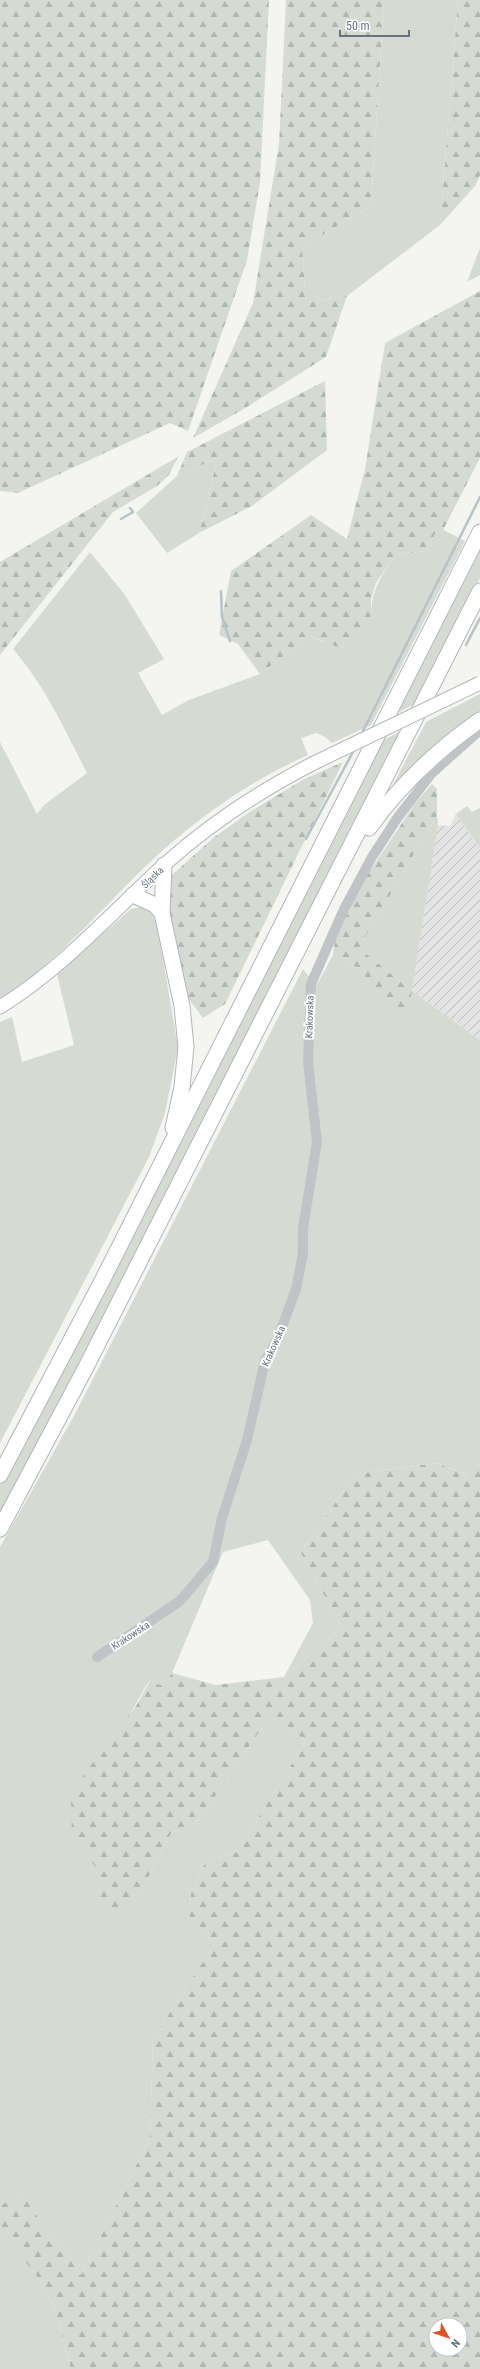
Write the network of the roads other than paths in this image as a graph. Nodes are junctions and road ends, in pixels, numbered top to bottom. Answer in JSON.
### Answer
{"nodes":[{"id":1,"x":480,"y":532,"type":"edge"},
{"id":2,"x":480,"y":591,"type":"edge"},
{"id":3,"x":480,"y":683,"type":"edge"},
{"id":4,"x":480,"y":720,"type":"edge"},
{"id":5,"x":480,"y":730,"type":"edge"},
{"id":6,"x":164,"y":865,"type":"junction"},
{"id":7,"x":340,"y":868,"type":"junction"},
{"id":8,"x":133,"y":895,"type":"junction"},
{"id":9,"x":162,"y":913,"type":"junction"},
{"id":10,"x":0,"y":1007,"type":"edge"},
{"id":11,"x":167,"y":1151,"type":"junction"},
{"id":12,"x":0,"y":1475,"type":"edge"},
{"id":13,"x":0,"y":1529,"type":"edge"},
{"id":14,"x":97,"y":1657,"type":"dead end"}],
"edges":[{"from":1,"to":11,"type":"highway"},
{"from":2,"to":7,"type":"highway"},
{"from":3,"to":6,"type":"main road","name":"Śląska","bridge":true},
{"from":4,"to":7,"type":"highway"},
{"from":5,"to":14,"type":"street","name":"Krakowska"},
{"from":6,"to":8,"type":"main road","name":"Śląska"},
{"from":6,"to":9,"type":"highway"},
{"from":7,"to":13,"type":"highway"},
{"from":8,"to":9,"type":"highway"},
{"from":8,"to":10,"type":"main road","name":"Śląska"},
{"from":9,"to":11,"type":"highway"},
{"from":11,"to":12,"type":"highway"}]}
